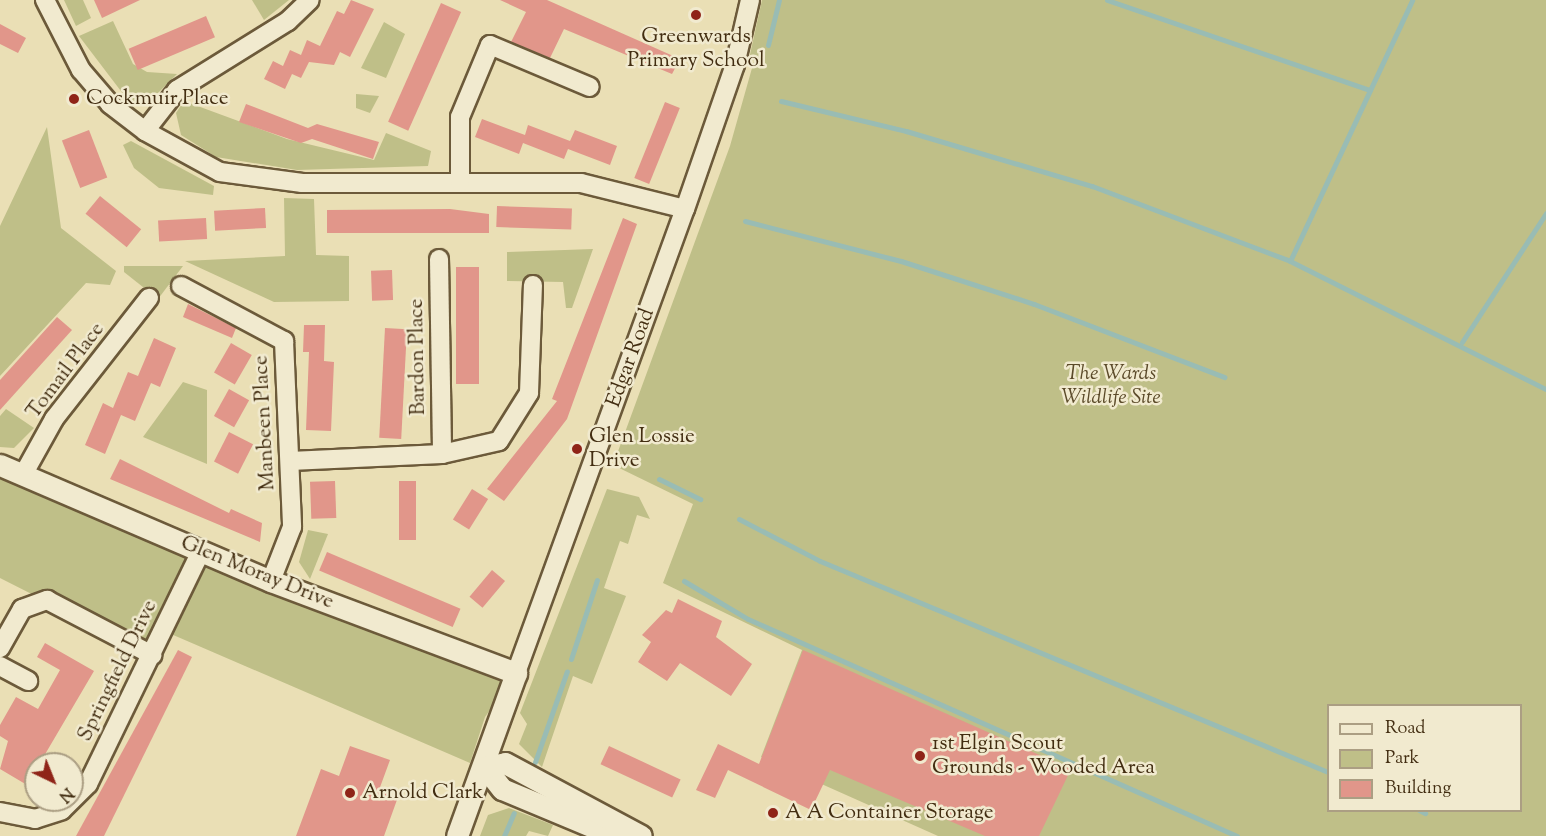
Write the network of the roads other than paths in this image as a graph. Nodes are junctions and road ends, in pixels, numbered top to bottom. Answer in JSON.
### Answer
{"nodes":[{"id":1,"x":45,"y":0,"type":"edge"},
{"id":2,"x":310,"y":0,"type":"edge"},
{"id":3,"x":750,"y":0,"type":"edge"},
{"id":4,"x":590,"y":87,"type":"dead end"},
{"id":5,"x":145,"y":131,"type":"junction"},
{"id":6,"x":460,"y":182,"type":"junction"},
{"id":7,"x":685,"y":208,"type":"junction"},
{"id":8,"x":439,"y":260,"type":"dead end"},
{"id":9,"x":533,"y":285,"type":"dead end"},
{"id":10,"x":181,"y":286,"type":"dead end"},
{"id":11,"x":149,"y":298,"type":"dead end"},
{"id":12,"x":442,"y":454,"type":"junction"},
{"id":13,"x":290,"y":461,"type":"junction"},
{"id":14,"x":0,"y":465,"type":"edge"},
{"id":15,"x":23,"y":475,"type":"junction"},
{"id":16,"x":201,"y":551,"type":"junction"},
{"id":17,"x":271,"y":581,"type":"junction"},
{"id":18,"x":0,"y":648,"type":"edge"},
{"id":19,"x":152,"y":655,"type":"junction"},
{"id":20,"x":0,"y":666,"type":"edge"},
{"id":21,"x":516,"y":673,"type":"junction"},
{"id":22,"x":28,"y":681,"type":"dead end"},
{"id":23,"x":495,"y":765,"type":"junction"},
{"id":24,"x":502,"y":789,"type":"junction"},
{"id":25,"x":471,"y":807,"type":"junction"},
{"id":26,"x":0,"y":812,"type":"edge"},
{"id":27,"x":457,"y":836,"type":"edge"},
{"id":28,"x":466,"y":836,"type":"edge"},
{"id":29,"x":615,"y":836,"type":"edge"},
{"id":30,"x":641,"y":836,"type":"edge"}],
"edges":[{"from":1,"to":5,"type":"street"},
{"from":2,"to":5,"type":"street"},
{"from":3,"to":7,"type":"street","name":"Edgar Road"},
{"from":4,"to":6,"type":"street"},
{"from":5,"to":6,"type":"street"},
{"from":6,"to":7,"type":"street"},
{"from":7,"to":21,"type":"street","name":"Edgar Road"},
{"from":8,"to":12,"type":"street","name":"Bardon Place"},
{"from":9,"to":12,"type":"street"},
{"from":10,"to":13,"type":"street","name":"Manbeen Place"},
{"from":11,"to":15,"type":"street","name":"Tomail Place"},
{"from":12,"to":13,"type":"street"},
{"from":13,"to":17,"type":"street","name":"Manbeen Place"},
{"from":14,"to":15,"type":"street","name":"Glen Moray Drive"},
{"from":15,"to":16,"type":"street","name":"Glen Moray Drive"},
{"from":16,"to":17,"type":"street","name":"Glen Moray Drive"},
{"from":16,"to":19,"type":"street","name":"Springfield Drive"},
{"from":17,"to":21,"type":"street","name":"Glen Moray Drive"},
{"from":18,"to":19,"type":"street"},
{"from":19,"to":26,"type":"street","name":"Springfield Drive"},
{"from":20,"to":22,"type":"street"},
{"from":21,"to":23,"type":"street","name":"Edgar Road"},
{"from":23,"to":24,"type":"street"},
{"from":23,"to":25,"type":"street","name":"Edgar Road"},
{"from":23,"to":30,"type":"street"},
{"from":24,"to":25,"type":"street"},
{"from":24,"to":29,"type":"street"},
{"from":25,"to":27,"type":"street","name":"Edgar Road"},
{"from":25,"to":28,"type":"street","name":"Edgar Road"}]}
